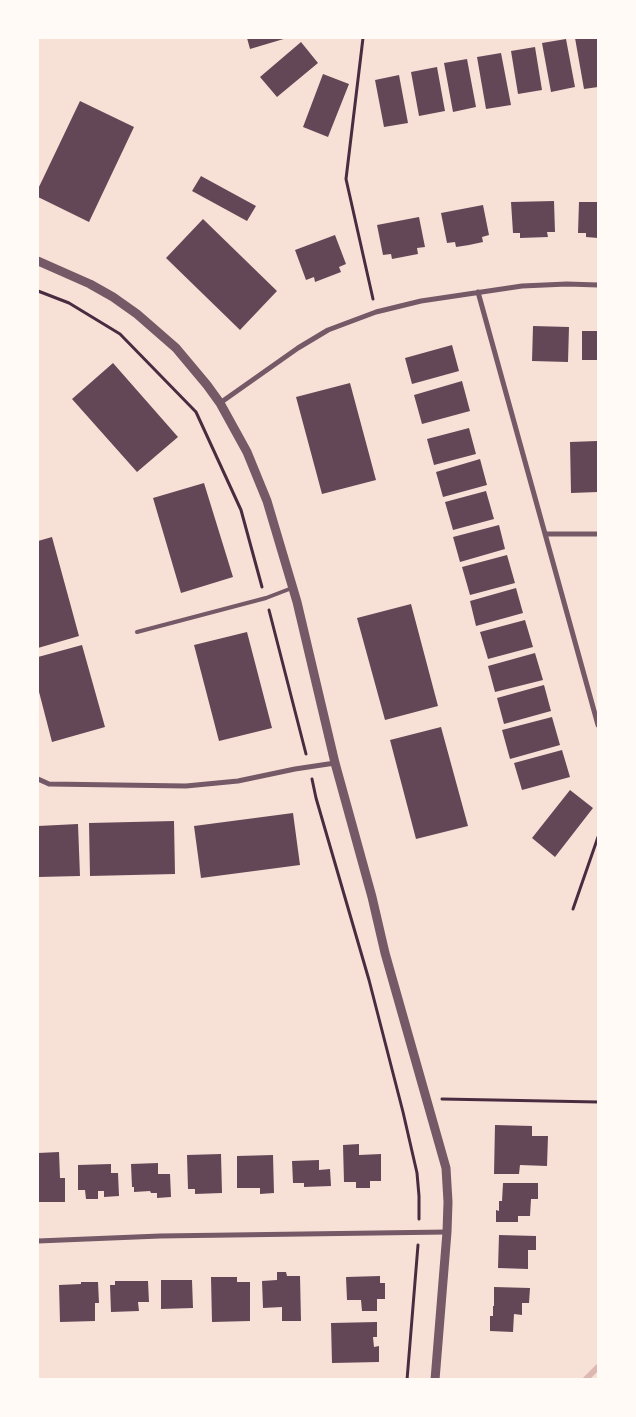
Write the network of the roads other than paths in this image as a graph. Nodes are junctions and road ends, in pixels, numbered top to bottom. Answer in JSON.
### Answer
{"nodes":[{"id":1,"x":38,"y":261,"type":"edge"},
{"id":2,"x":598,"y":285,"type":"edge"},
{"id":3,"x":478,"y":292,"type":"junction"},
{"id":4,"x":220,"y":403,"type":"junction"},
{"id":5,"x":545,"y":534,"type":"junction"},
{"id":6,"x":598,"y":534,"type":"edge"},
{"id":7,"x":292,"y":588,"type":"junction"},
{"id":8,"x":137,"y":632,"type":"dead end"},
{"id":9,"x":598,"y":725,"type":"edge"},
{"id":10,"x":335,"y":763,"type":"junction"},
{"id":11,"x":38,"y":779,"type":"edge"},
{"id":12,"x":447,"y":1232,"type":"junction"},
{"id":13,"x":38,"y":1241,"type":"edge"},
{"id":14,"x":435,"y":1380,"type":"edge"}],
"edges":[{"from":1,"to":4,"type":"street"},
{"from":2,"to":3,"type":"street"},
{"from":3,"to":4,"type":"street"},
{"from":3,"to":5,"type":"street"},
{"from":4,"to":7,"type":"street"},
{"from":5,"to":6,"type":"street"},
{"from":5,"to":9,"type":"street"},
{"from":7,"to":8,"type":"lane"},
{"from":7,"to":10,"type":"street"},
{"from":10,"to":11,"type":"street"},
{"from":10,"to":12,"type":"street"},
{"from":12,"to":13,"type":"street"},
{"from":12,"to":14,"type":"street"}]}
